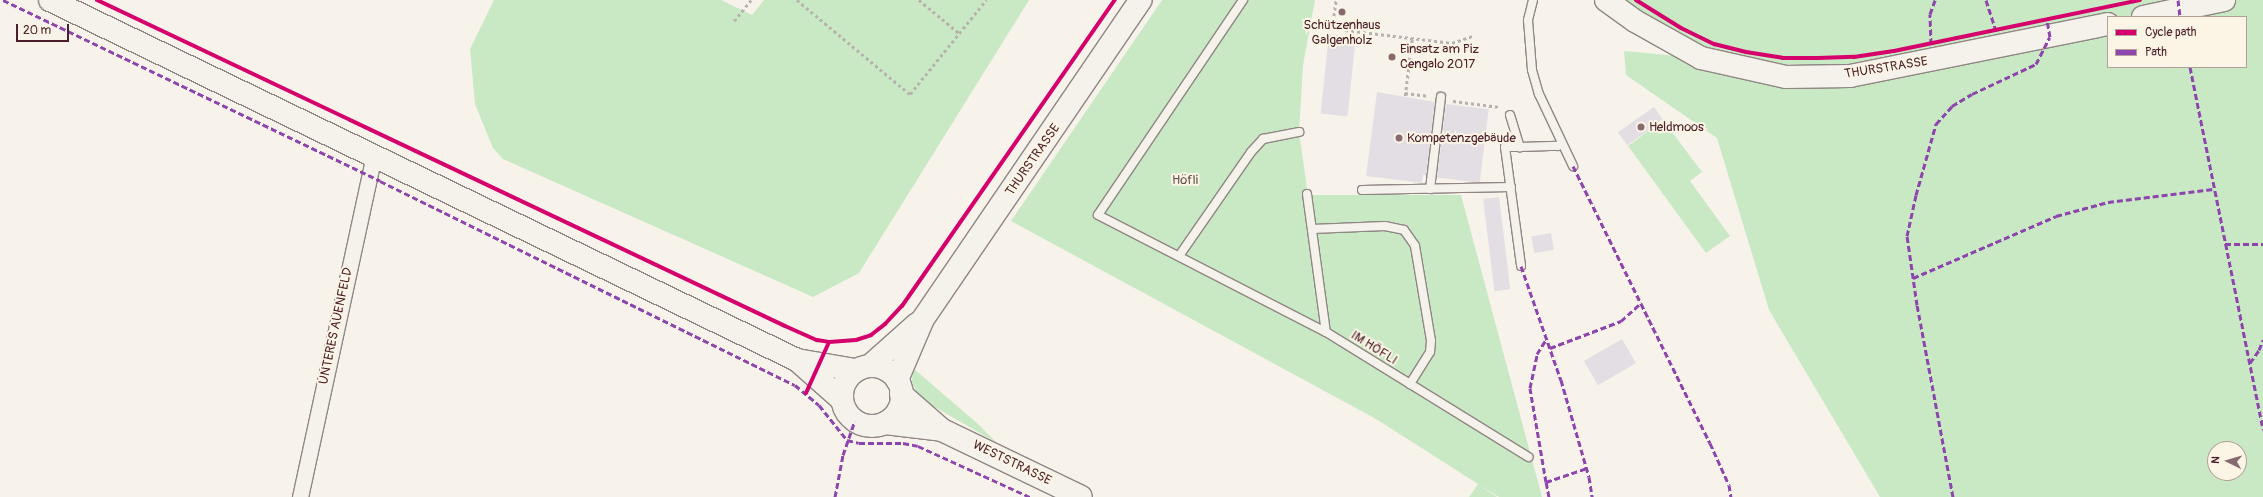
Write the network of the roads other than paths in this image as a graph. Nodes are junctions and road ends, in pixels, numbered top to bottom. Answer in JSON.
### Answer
{"nodes":[{"id":1,"x":50,"y":0,"type":"edge"},
{"id":2,"x":1141,"y":0,"type":"edge"},
{"id":3,"x":1243,"y":0,"type":"edge"},
{"id":4,"x":1533,"y":0,"type":"edge"},
{"id":5,"x":1606,"y":0,"type":"edge"},
{"id":6,"x":2224,"y":0,"type":"edge"},
{"id":7,"x":2148,"y":16,"type":"edge"},
{"id":8,"x":2107,"y":24,"type":"edge"},
{"id":9,"x":1441,"y":98,"type":"road end"},
{"id":10,"x":1509,"y":112,"type":"road end"},
{"id":11,"x":1299,"y":132,"type":"dead end"},
{"id":12,"x":1562,"y":144,"type":"junction"},
{"id":13,"x":1520,"y":147,"type":"junction"},
{"id":14,"x":374,"y":155,"type":"junction"},
{"id":15,"x":1573,"y":166,"type":"dead end"},
{"id":16,"x":1511,"y":187,"type":"junction"},
{"id":17,"x":1430,"y":189,"type":"junction"},
{"id":18,"x":1362,"y":190,"type":"dead end"},
{"id":19,"x":1308,"y":194,"type":"dead end"},
{"id":20,"x":1312,"y":229,"type":"junction"},
{"id":21,"x":1180,"y":256,"type":"junction"},
{"id":22,"x":1521,"y":266,"type":"dead end"},
{"id":23,"x":923,"y":320,"type":"junction"},
{"id":24,"x":1326,"y":332,"type":"junction"},
{"id":25,"x":797,"y":360,"type":"junction"},
{"id":26,"x":863,"y":368,"type":"junction"},
{"id":27,"x":1410,"y":384,"type":"junction"},
{"id":28,"x":899,"y":387,"type":"junction"},
{"id":29,"x":842,"y":400,"type":"junction"},
{"id":30,"x":885,"y":423,"type":"junction"},
{"id":31,"x":942,"y":430,"type":"junction"},
{"id":32,"x":1528,"y":458,"type":"dead end"},
{"id":33,"x":300,"y":497,"type":"edge"},
{"id":34,"x":1081,"y":497,"type":"edge"}],
"edges":[{"from":1,"to":14,"type":"main road"},
{"from":2,"to":23,"type":"main road","name":"THURSTRASSE"},
{"from":3,"to":21,"type":"lane","name":"IM HÖFLI"},
{"from":4,"to":12,"type":"lane"},
{"from":5,"to":8,"type":"main road","name":"THURSTRASSE"},
{"from":6,"to":7,"type":"main road"},
{"from":9,"to":17,"type":"lane"},
{"from":10,"to":13,"type":"lane"},
{"from":11,"to":21,"type":"lane"},
{"from":12,"to":13,"type":"lane"},
{"from":12,"to":15,"type":"lane"},
{"from":13,"to":16,"type":"lane"},
{"from":14,"to":25,"type":"main road"},
{"from":14,"to":33,"type":"street","name":"UNTERES AUENFELD"},
{"from":16,"to":17,"type":"lane"},
{"from":16,"to":22,"type":"lane"},
{"from":17,"to":18,"type":"lane"},
{"from":19,"to":20,"type":"lane"},
{"from":20,"to":24,"type":"lane"},
{"from":20,"to":27,"type":"lane"},
{"from":21,"to":24,"type":"lane","name":"IM HÖFLI"},
{"from":23,"to":26,"type":"main road","name":"THURSTRASSE"},
{"from":23,"to":28,"type":"main road","name":"THURSTRASSE"},
{"from":24,"to":27,"type":"lane","name":"IM HÖFLI"},
{"from":25,"to":26,"type":"main road","name":"WESTSTRASSE"},
{"from":25,"to":29,"type":"main road"},
{"from":26,"to":28,"type":"main road","name":"WESTSTRASSE"},
{"from":26,"to":29,"type":"main road"},
{"from":27,"to":32,"type":"lane","name":"IM HÖFLI"},
{"from":28,"to":30,"type":"main road"},
{"from":28,"to":31,"type":"main road","name":"WESTSTRASSE"},
{"from":29,"to":30,"type":"main road"},
{"from":30,"to":31,"type":"main road","name":"WESTSTRASSE"},
{"from":31,"to":34,"type":"main road","name":"WESTSTRASSE"}]}
